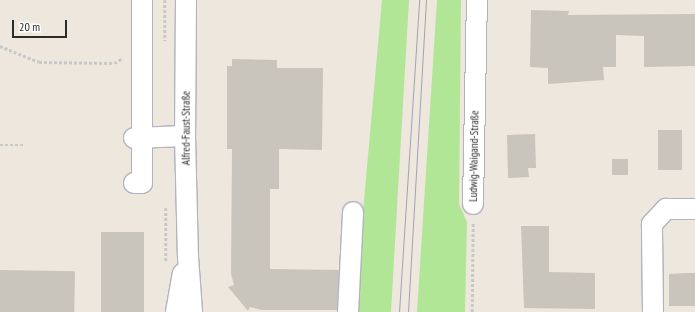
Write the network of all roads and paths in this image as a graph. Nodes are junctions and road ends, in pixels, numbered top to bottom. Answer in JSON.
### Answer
{"nodes":[{"id":1,"x":142,"y":0,"type":"edge"},
{"id":2,"x":186,"y":0,"type":"edge"},
{"id":3,"x":477,"y":0,"type":"edge"},
{"id":4,"x":142,"y":44,"type":"junction"},
{"id":5,"x":0,"y":46,"type":"edge"},
{"id":6,"x":185,"y":136,"type":"junction"},
{"id":7,"x":138,"y":138,"type":"junction"},
{"id":8,"x":0,"y":145,"type":"edge"},
{"id":9,"x":24,"y":145,"type":"dead end"},
{"id":10,"x":134,"y":184,"type":"dead end"},
{"id":11,"x":473,"y":204,"type":"joint"},
{"id":12,"x":695,"y":209,"type":"edge"},
{"id":13,"x":353,"y":212,"type":"dead end"},
{"id":14,"x":188,"y":257,"type":"junction"},
{"id":15,"x":176,"y":312,"type":"edge"},
{"id":16,"x":192,"y":312,"type":"edge"},
{"id":17,"x":348,"y":312,"type":"edge"},
{"id":18,"x":472,"y":312,"type":"edge"},
{"id":19,"x":653,"y":312,"type":"edge"}],
"edges":[{"from":1,"to":4,"type":"street"},
{"from":2,"to":6,"type":"street","name":"Alfred-Faust-Straße"},
{"from":3,"to":11,"type":"street","name":"Ludwig-Waigand-Straße"},
{"from":4,"to":5,"type":"path"},
{"from":4,"to":7,"type":"street"},
{"from":6,"to":7,"type":"street"},
{"from":6,"to":14,"type":"street","name":"Alfred-Faust-Straße"},
{"from":7,"to":10,"type":"street"},
{"from":8,"to":9,"type":"path"},
{"from":11,"to":18,"type":"path","name":"Ludwig-Waigand-Straße"},
{"from":12,"to":19,"type":"street"},
{"from":13,"to":17,"type":"street"},
{"from":14,"to":15,"type":"street","name":"Alfred-Faust-Straße"},
{"from":14,"to":16,"type":"street","name":"Alfred-Faust-Straße"}]}
